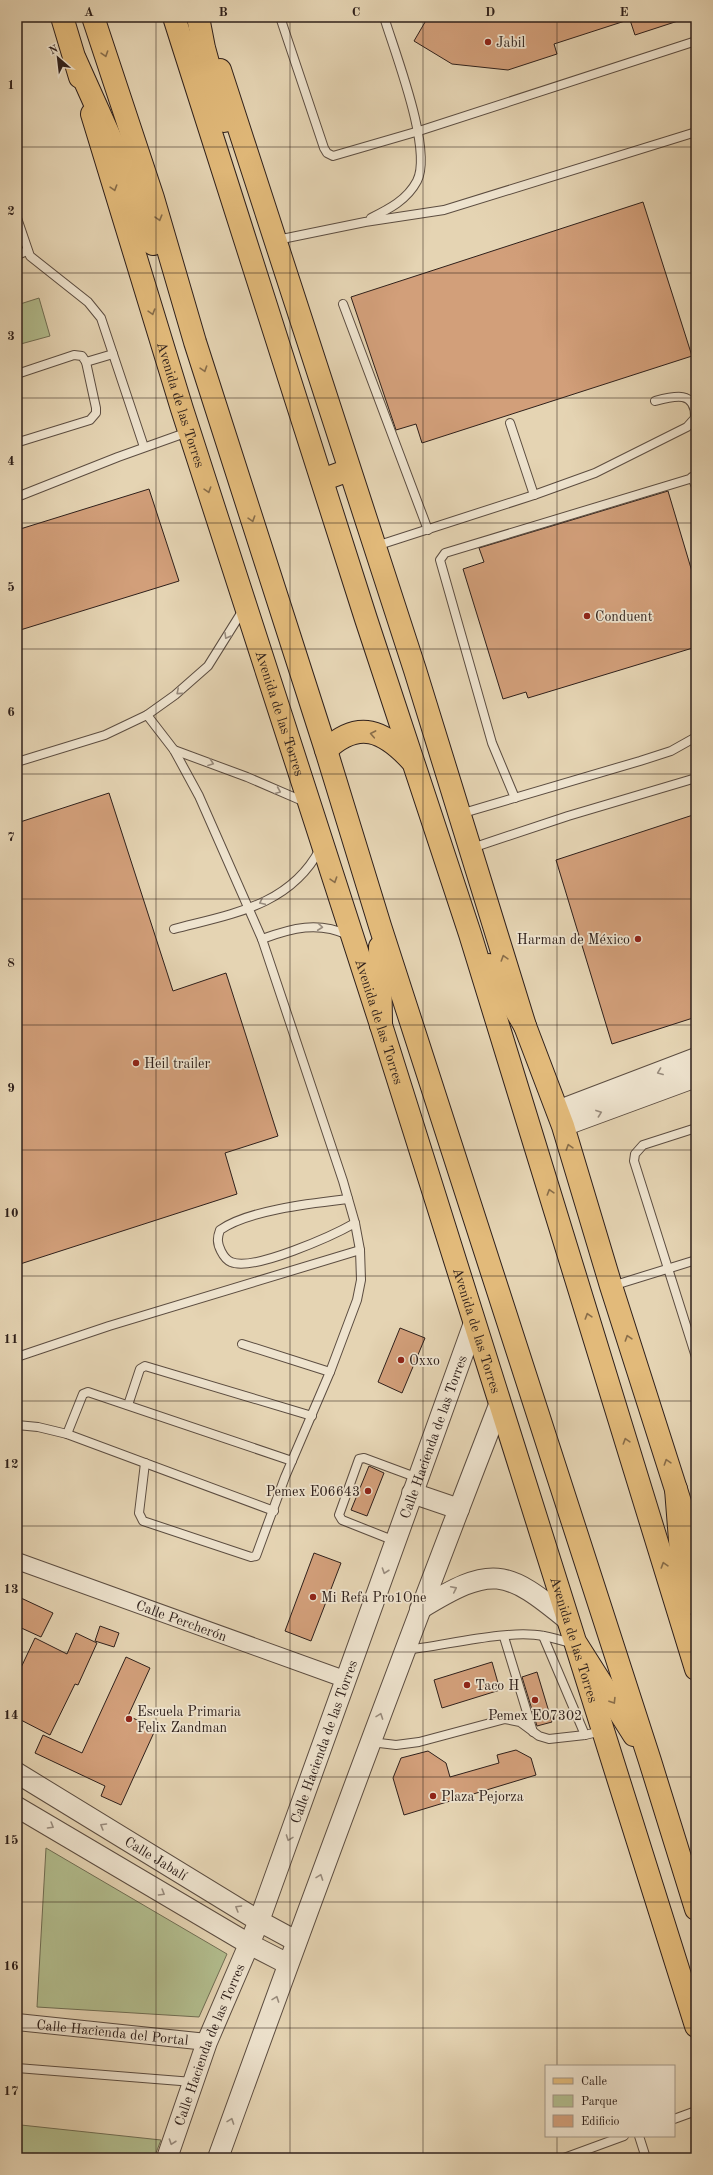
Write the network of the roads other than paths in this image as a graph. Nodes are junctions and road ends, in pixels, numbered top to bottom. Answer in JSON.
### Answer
{"nodes":[{"id":1,"x":62,"y":17,"type":"edge"},
{"id":2,"x":93,"y":17,"type":"edge"},
{"id":3,"x":174,"y":17,"type":"edge"},
{"id":4,"x":198,"y":17,"type":"edge"},
{"id":5,"x":204,"y":17,"type":"edge"},
{"id":6,"x":280,"y":17,"type":"edge"},
{"id":7,"x":384,"y":17,"type":"edge"},
{"id":8,"x":696,"y":41,"type":"edge"},
{"id":9,"x":75,"y":59,"type":"junction"},
{"id":10,"x":419,"y":131,"type":"junction"},
{"id":11,"x":696,"y":132,"type":"edge"},
{"id":12,"x":17,"y":218,"type":"edge"},
{"id":13,"x":364,"y":222,"type":"junction"},
{"id":14,"x":274,"y":240,"type":"junction"},
{"id":15,"x":28,"y":251,"type":"junction"},
{"id":16,"x":17,"y":255,"type":"edge"},
{"id":17,"x":256,"y":269,"type":"junction"},
{"id":18,"x":343,"y":304,"type":"dead end"},
{"id":19,"x":195,"y":342,"type":"junction"},
{"id":20,"x":112,"y":354,"type":"junction"},
{"id":21,"x":86,"y":362,"type":"junction"},
{"id":22,"x":17,"y":374,"type":"edge"},
{"id":23,"x":655,"y":401,"type":"dead end"},
{"id":24,"x":510,"y":423,"type":"dead end"},
{"id":25,"x":189,"y":432,"type":"junction"},
{"id":26,"x":17,"y":440,"type":"edge"},
{"id":27,"x":144,"y":447,"type":"junction"},
{"id":28,"x":349,"y":470,"type":"junction"},
{"id":29,"x":694,"y":477,"type":"edge"},
{"id":30,"x":322,"y":480,"type":"junction"},
{"id":31,"x":696,"y":487,"type":"edge"},
{"id":32,"x":534,"y":495,"type":"junction"},
{"id":33,"x":17,"y":497,"type":"edge"},
{"id":34,"x":428,"y":530,"type":"junction"},
{"id":35,"x":375,"y":546,"type":"junction"},
{"id":36,"x":245,"y":606,"type":"junction"},
{"id":37,"x":147,"y":715,"type":"junction"},
{"id":38,"x":696,"y":737,"type":"edge"},
{"id":39,"x":174,"y":750,"type":"junction"},
{"id":40,"x":326,"y":750,"type":"junction"},
{"id":41,"x":17,"y":762,"type":"edge"},
{"id":42,"x":414,"y":764,"type":"junction"},
{"id":43,"x":696,"y":778,"type":"edge"},
{"id":44,"x":515,"y":798,"type":"junction"},
{"id":45,"x":310,"y":804,"type":"junction"},
{"id":46,"x":459,"y":814,"type":"junction"},
{"id":47,"x":323,"y":845,"type":"junction"},
{"id":48,"x":471,"y":848,"type":"junction"},
{"id":49,"x":249,"y":908,"type":"junction"},
{"id":50,"x":380,"y":926,"type":"junction"},
{"id":51,"x":174,"y":929,"type":"dead end"},
{"id":52,"x":470,"y":934,"type":"junction"},
{"id":53,"x":352,"y":937,"type":"junction"},
{"id":54,"x":262,"y":940,"type":"junction"},
{"id":55,"x":381,"y":1025,"type":"junction"},
{"id":56,"x":525,"y":1026,"type":"junction"},
{"id":57,"x":696,"y":1058,"type":"edge"},
{"id":58,"x":696,"y":1078,"type":"edge"},
{"id":59,"x":560,"y":1119,"type":"junction"},
{"id":60,"x":696,"y":1128,"type":"edge"},
{"id":61,"x":348,"y":1199,"type":"junction"},
{"id":62,"x":355,"y":1223,"type":"junction"},
{"id":63,"x":360,"y":1250,"type":"junction"},
{"id":64,"x":696,"y":1260,"type":"edge"},
{"id":65,"x":669,"y":1268,"type":"junction"},
{"id":66,"x":611,"y":1286,"type":"junction"},
{"id":67,"x":474,"y":1323,"type":"junction"},
{"id":68,"x":242,"y":1344,"type":"dead end"},
{"id":69,"x":17,"y":1357,"type":"edge"},
{"id":70,"x":696,"y":1357,"type":"edge"},
{"id":71,"x":330,"y":1372,"type":"junction"},
{"id":72,"x":128,"y":1405,"type":"junction"},
{"id":73,"x":499,"y":1405,"type":"junction"},
{"id":74,"x":312,"y":1416,"type":"junction"},
{"id":75,"x":17,"y":1425,"type":"edge"},
{"id":76,"x":67,"y":1434,"type":"junction"},
{"id":77,"x":292,"y":1461,"type":"junction"},
{"id":78,"x":145,"y":1463,"type":"junction"},
{"id":79,"x":415,"y":1485,"type":"junction"},
{"id":80,"x":676,"y":1489,"type":"junction"},
{"id":81,"x":459,"y":1509,"type":"junction"},
{"id":82,"x":274,"y":1511,"type":"junction"},
{"id":83,"x":396,"y":1541,"type":"junction"},
{"id":84,"x":696,"y":1552,"type":"edge"},
{"id":85,"x":17,"y":1561,"type":"edge"},
{"id":86,"x":420,"y":1609,"type":"junction"},
{"id":87,"x":569,"y":1621,"type":"junction"},
{"id":88,"x":543,"y":1636,"type":"junction"},
{"id":89,"x":504,"y":1637,"type":"junction"},
{"id":90,"x":577,"y":1645,"type":"junction"},
{"id":91,"x":688,"y":1645,"type":"junction"},
{"id":92,"x":405,"y":1650,"type":"junction"},
{"id":93,"x":696,"y":1669,"type":"edge"},
{"id":94,"x":347,"y":1680,"type":"junction"},
{"id":95,"x":533,"y":1733,"type":"junction"},
{"id":96,"x":594,"y":1733,"type":"junction"},
{"id":97,"x":371,"y":1742,"type":"junction"},
{"id":98,"x":650,"y":1761,"type":"junction"},
{"id":99,"x":17,"y":1773,"type":"edge"},
{"id":100,"x":17,"y":1807,"type":"edge"},
{"id":101,"x":694,"y":1897,"type":"edge"},
{"id":102,"x":259,"y":1921,"type":"junction"},
{"id":103,"x":296,"y":1941,"type":"junction"},
{"id":104,"x":249,"y":1944,"type":"junction"},
{"id":105,"x":288,"y":1964,"type":"junction"},
{"id":106,"x":17,"y":2022,"type":"edge"},
{"id":107,"x":696,"y":2026,"type":"edge"},
{"id":108,"x":207,"y":2042,"type":"junction"},
{"id":109,"x":17,"y":2068,"type":"edge"},
{"id":110,"x":193,"y":2082,"type":"junction"},
{"id":111,"x":696,"y":2112,"type":"edge"},
{"id":112,"x":675,"y":2119,"type":"edge"},
{"id":113,"x":621,"y":2137,"type":"edge"},
{"id":114,"x":639,"y":2137,"type":"edge"},
{"id":115,"x":167,"y":2158,"type":"edge"},
{"id":116,"x":218,"y":2158,"type":"edge"},
{"id":117,"x":564,"y":2158,"type":"edge"},
{"id":118,"x":646,"y":2158,"type":"edge"}],
"edges":[{"from":1,"to":9,"type":"main road","name":"Avenida de las Torres"},
{"from":2,"to":19,"type":"main road","one_way":true},
{"from":3,"to":17,"type":"main road"},
{"from":4,"to":17,"type":"main road"},
{"from":5,"to":14,"type":"main road"},
{"from":6,"to":10,"type":"lane"},
{"from":7,"to":10,"type":"lane"},
{"from":8,"to":10,"type":"lane"},
{"from":9,"to":19,"type":"main road"},
{"from":9,"to":25,"type":"main road","name":"Avenida de las Torres","one_way":true},
{"from":10,"to":13,"type":"lane"},
{"from":11,"to":13,"type":"lane"},
{"from":12,"to":15,"type":"lane"},
{"from":13,"to":14,"type":"lane"},
{"from":14,"to":28,"type":"main road"},
{"from":15,"to":16,"type":"lane"},
{"from":15,"to":20,"type":"lane"},
{"from":17,"to":30,"type":"main road"},
{"from":18,"to":34,"type":"lane"},
{"from":19,"to":40,"type":"main road","one_way":true},
{"from":20,"to":21,"type":"lane"},
{"from":20,"to":27,"type":"lane"},
{"from":21,"to":22,"type":"lane"},
{"from":21,"to":26,"type":"lane"},
{"from":23,"to":32,"type":"lane"},
{"from":24,"to":32,"type":"lane"},
{"from":25,"to":27,"type":"lane"},
{"from":25,"to":36,"type":"main road","name":"Avenida de las Torres","one_way":true},
{"from":27,"to":33,"type":"lane"},
{"from":28,"to":30,"type":"main road"},
{"from":28,"to":35,"type":"main road"},
{"from":29,"to":31,"type":"lane"},
{"from":29,"to":44,"type":"lane"},
{"from":30,"to":42,"type":"main road"},
{"from":32,"to":34,"type":"lane"},
{"from":34,"to":35,"type":"lane"},
{"from":35,"to":46,"type":"main road"},
{"from":36,"to":37,"type":"lane","one_way":true},
{"from":36,"to":45,"type":"main road","name":"Avenida de las Torres"},
{"from":37,"to":39,"type":"lane"},
{"from":37,"to":41,"type":"lane"},
{"from":38,"to":44,"type":"lane"},
{"from":39,"to":45,"type":"lane","one_way":true},
{"from":39,"to":49,"type":"lane"},
{"from":42,"to":40,"type":"main road","one_way":true},
{"from":40,"to":50,"type":"main road"},
{"from":42,"to":52,"type":"main road"},
{"from":43,"to":48,"type":"lane"},
{"from":44,"to":46,"type":"lane"},
{"from":45,"to":47,"type":"main road","name":"Avenida de las Torres"},
{"from":46,"to":48,"type":"main road"},
{"from":47,"to":49,"type":"lane","one_way":true},
{"from":47,"to":53,"type":"main road","name":"Avenida de las Torres","one_way":true},
{"from":56,"to":48,"type":"main road","one_way":true},
{"from":49,"to":51,"type":"lane"},
{"from":49,"to":54,"type":"lane"},
{"from":50,"to":55,"type":"main road"},
{"from":50,"to":98,"type":"main road"},
{"from":52,"to":56,"type":"main road"},
{"from":91,"to":52,"type":"main road","one_way":true},
{"from":54,"to":53,"type":"lane","one_way":true},
{"from":53,"to":55,"type":"main road","name":"Avenida de las Torres"},
{"from":54,"to":61,"type":"lane"},
{"from":55,"to":67,"type":"main road","name":"Avenida de las Torres"},
{"from":56,"to":59,"type":"main road"},
{"from":57,"to":59,"type":"street","one_way":true},
{"from":59,"to":58,"type":"street","one_way":true},
{"from":66,"to":59,"type":"main road","one_way":true},
{"from":60,"to":65,"type":"lane"},
{"from":61,"to":62,"type":"lane"},
{"from":61,"to":62,"type":"lane"},
{"from":62,"to":63,"type":"lane"},
{"from":63,"to":69,"type":"lane"},
{"from":63,"to":71,"type":"lane"},
{"from":64,"to":65,"type":"lane"},
{"from":65,"to":66,"type":"lane"},
{"from":65,"to":70,"type":"lane"},
{"from":80,"to":66,"type":"main road","one_way":true},
{"from":67,"to":73,"type":"main road","name":"Avenida de las Torres"},
{"from":67,"to":79,"type":"street","name":"Calle Hacienda de las Torres"},
{"from":68,"to":71,"type":"lane"},
{"from":71,"to":74,"type":"lane"},
{"from":72,"to":74,"type":"lane"},
{"from":72,"to":76,"type":"lane"},
{"from":72,"to":77,"type":"lane"},
{"from":73,"to":81,"type":"street"},
{"from":73,"to":87,"type":"main road","name":"Avenida de las Torres"},
{"from":74,"to":77,"type":"lane"},
{"from":75,"to":76,"type":"lane"},
{"from":76,"to":78,"type":"lane"},
{"from":77,"to":82,"type":"lane"},
{"from":78,"to":82,"type":"lane"},
{"from":78,"to":82,"type":"lane"},
{"from":79,"to":81,"type":"street"},
{"from":79,"to":83,"type":"street","name":"Calle Hacienda de las Torres"},
{"from":79,"to":83,"type":"lane"},
{"from":80,"to":84,"type":"main road"},
{"from":80,"to":91,"type":"main road"},
{"from":81,"to":86,"type":"street"},
{"from":83,"to":94,"type":"street","name":"Calle Hacienda de las Torres","one_way":true},
{"from":85,"to":94,"type":"street","name":"Calle Percherón"},
{"from":86,"to":87,"type":"street","one_way":true},
{"from":86,"to":92,"type":"street"},
{"from":87,"to":90,"type":"main road","name":"Avenida de las Torres"},
{"from":88,"to":89,"type":"lane"},
{"from":88,"to":90,"type":"lane"},
{"from":88,"to":96,"type":"lane"},
{"from":89,"to":92,"type":"lane"},
{"from":89,"to":95,"type":"lane"},
{"from":90,"to":96,"type":"main road","name":"Avenida de las Torres"},
{"from":90,"to":98,"type":"main road","one_way":true},
{"from":91,"to":93,"type":"main road"},
{"from":97,"to":92,"type":"street","one_way":true},
{"from":94,"to":102,"type":"street","name":"Calle Hacienda de las Torres","one_way":true},
{"from":95,"to":96,"type":"lane"},
{"from":95,"to":97,"type":"lane"},
{"from":96,"to":107,"type":"main road","name":"Avenida de las Torres"},
{"from":103,"to":97,"type":"street","one_way":true},
{"from":98,"to":101,"type":"main road"},
{"from":102,"to":99,"type":"street","name":"Calle Jabalí","one_way":true},
{"from":100,"to":104,"type":"street","name":"Calle Jabalí","one_way":true},
{"from":102,"to":103,"type":"street","name":"Calle Jabalí"},
{"from":102,"to":104,"type":"street","name":"Calle Hacienda de las Torres"},
{"from":103,"to":105,"type":"street"},
{"from":104,"to":105,"type":"street","name":"Calle Jabalí"},
{"from":104,"to":108,"type":"street","name":"Calle Hacienda de las Torres"},
{"from":116,"to":105,"type":"street","one_way":true},
{"from":106,"to":108,"type":"street","name":"Calle Hacienda del Portal"},
{"from":108,"to":110,"type":"street","name":"Calle Hacienda de las Torres"},
{"from":109,"to":110,"type":"lane"},
{"from":110,"to":115,"type":"street","name":"Calle Hacienda de las Torres","one_way":true},
{"from":111,"to":112,"type":"lane"},
{"from":113,"to":117,"type":"lane"},
{"from":114,"to":118,"type":"lane"}]}
